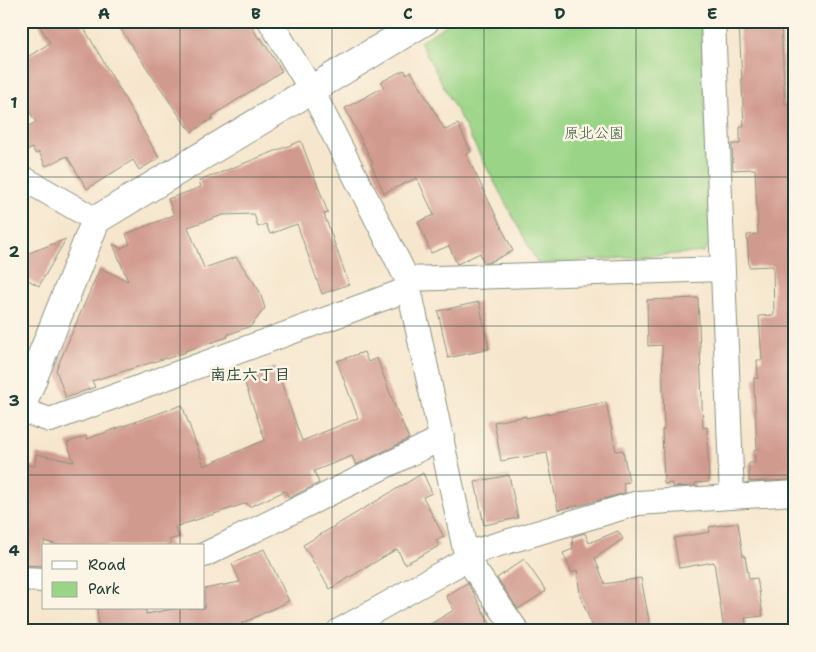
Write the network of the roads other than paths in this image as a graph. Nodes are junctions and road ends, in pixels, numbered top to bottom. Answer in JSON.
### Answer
{"nodes":[{"id":1,"x":270,"y":21,"type":"edge"},
{"id":2,"x":425,"y":21,"type":"edge"},
{"id":3,"x":713,"y":21,"type":"edge"},
{"id":4,"x":311,"y":89,"type":"junction"},
{"id":5,"x":21,"y":177,"type":"edge"},
{"id":6,"x":96,"y":220,"type":"junction"},
{"id":7,"x":723,"y":269,"type":"junction"},
{"id":8,"x":408,"y":284,"type":"junction"},
{"id":9,"x":21,"y":409,"type":"edge"},
{"id":10,"x":442,"y":438,"type":"junction"},
{"id":11,"x":795,"y":493,"type":"edge"},
{"id":12,"x":732,"y":497,"type":"junction"},
{"id":13,"x":205,"y":555,"type":"edge"},
{"id":14,"x":467,"y":559,"type":"junction"},
{"id":15,"x":21,"y":579,"type":"edge"},
{"id":16,"x":42,"y":580,"type":"edge"},
{"id":17,"x":339,"y":631,"type":"edge"},
{"id":18,"x":517,"y":631,"type":"edge"}],
"edges":[{"from":1,"to":4,"type":"street"},
{"from":2,"to":4,"type":"street"},
{"from":3,"to":7,"type":"street"},
{"from":4,"to":6,"type":"street"},
{"from":4,"to":8,"type":"street"},
{"from":5,"to":6,"type":"street"},
{"from":6,"to":9,"type":"street"},
{"from":7,"to":8,"type":"street"},
{"from":7,"to":12,"type":"street"},
{"from":8,"to":9,"type":"street"},
{"from":8,"to":10,"type":"street"},
{"from":10,"to":13,"type":"street"},
{"from":10,"to":14,"type":"street"},
{"from":11,"to":12,"type":"street"},
{"from":12,"to":14,"type":"street"},
{"from":14,"to":17,"type":"street"},
{"from":14,"to":18,"type":"street"},
{"from":15,"to":16,"type":"street"}]}
